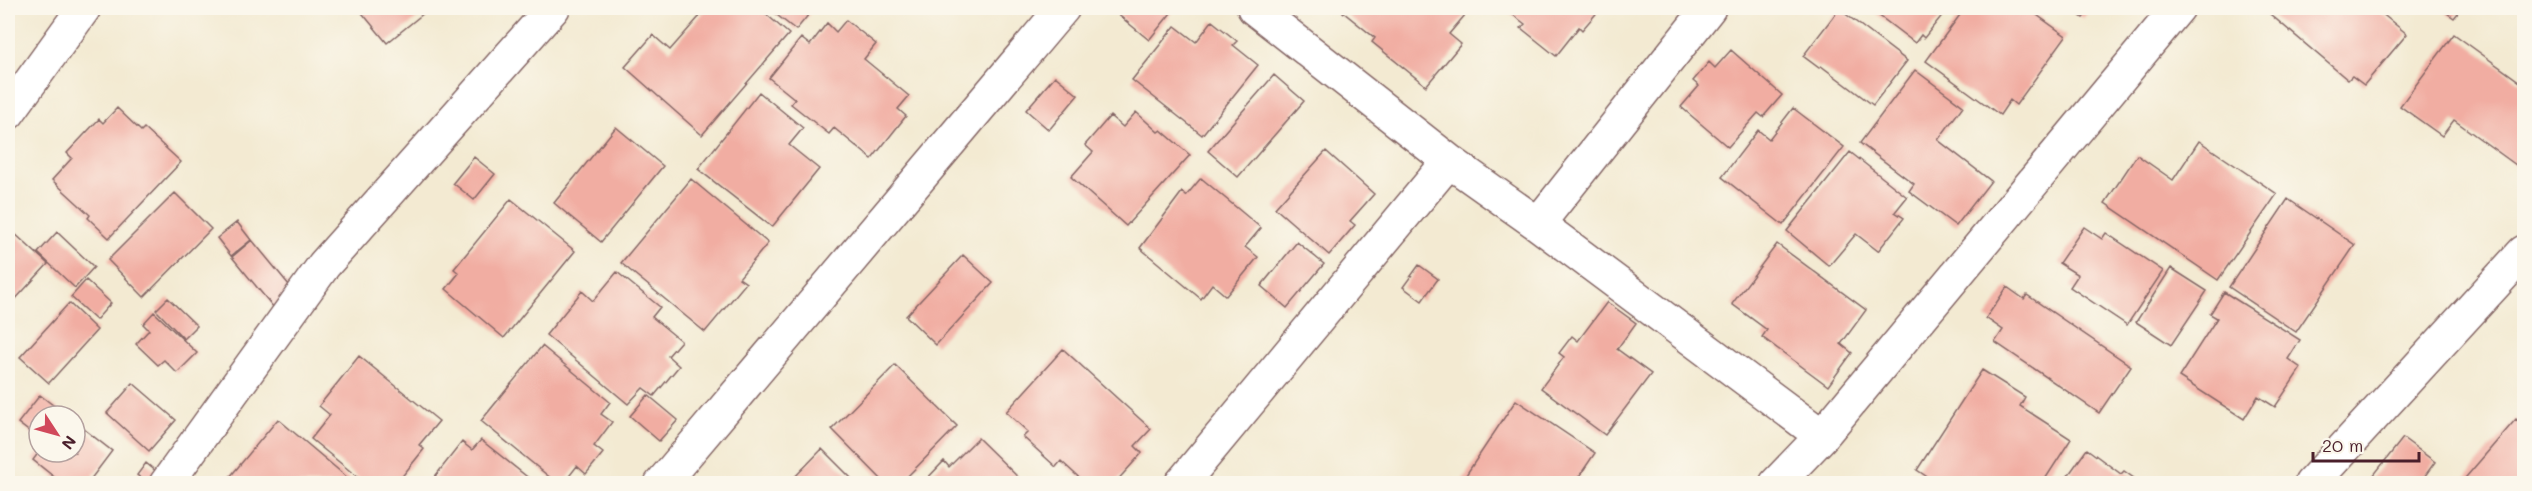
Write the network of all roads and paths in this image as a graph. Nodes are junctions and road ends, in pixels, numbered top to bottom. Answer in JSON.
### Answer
{"nodes":[{"id":1,"x":84,"y":8,"type":"edge"},
{"id":2,"x":553,"y":8,"type":"edge"},
{"id":3,"x":1063,"y":8,"type":"edge"},
{"id":4,"x":1254,"y":8,"type":"edge"},
{"id":5,"x":1709,"y":8,"type":"edge"},
{"id":6,"x":2178,"y":8,"type":"edge"},
{"id":7,"x":8,"y":113,"type":"edge"},
{"id":8,"x":1449,"y":161,"type":"junction"},
{"id":9,"x":1539,"y":224,"type":"junction"},
{"id":10,"x":2524,"y":252,"type":"edge"},
{"id":11,"x":1822,"y":436,"type":"junction"},
{"id":12,"x":166,"y":483,"type":"edge"},
{"id":13,"x":661,"y":483,"type":"edge"},
{"id":14,"x":1181,"y":483,"type":"edge"},
{"id":15,"x":1776,"y":483,"type":"edge"},
{"id":16,"x":2311,"y":483,"type":"edge"}],
"edges":[{"from":1,"to":7,"type":"street"},
{"from":2,"to":12,"type":"street"},
{"from":3,"to":13,"type":"street"},
{"from":4,"to":8,"type":"street"},
{"from":5,"to":9,"type":"street"},
{"from":6,"to":11,"type":"street"},
{"from":8,"to":9,"type":"street"},
{"from":8,"to":14,"type":"street"},
{"from":9,"to":11,"type":"street"},
{"from":10,"to":16,"type":"street"},
{"from":11,"to":15,"type":"street"}]}
